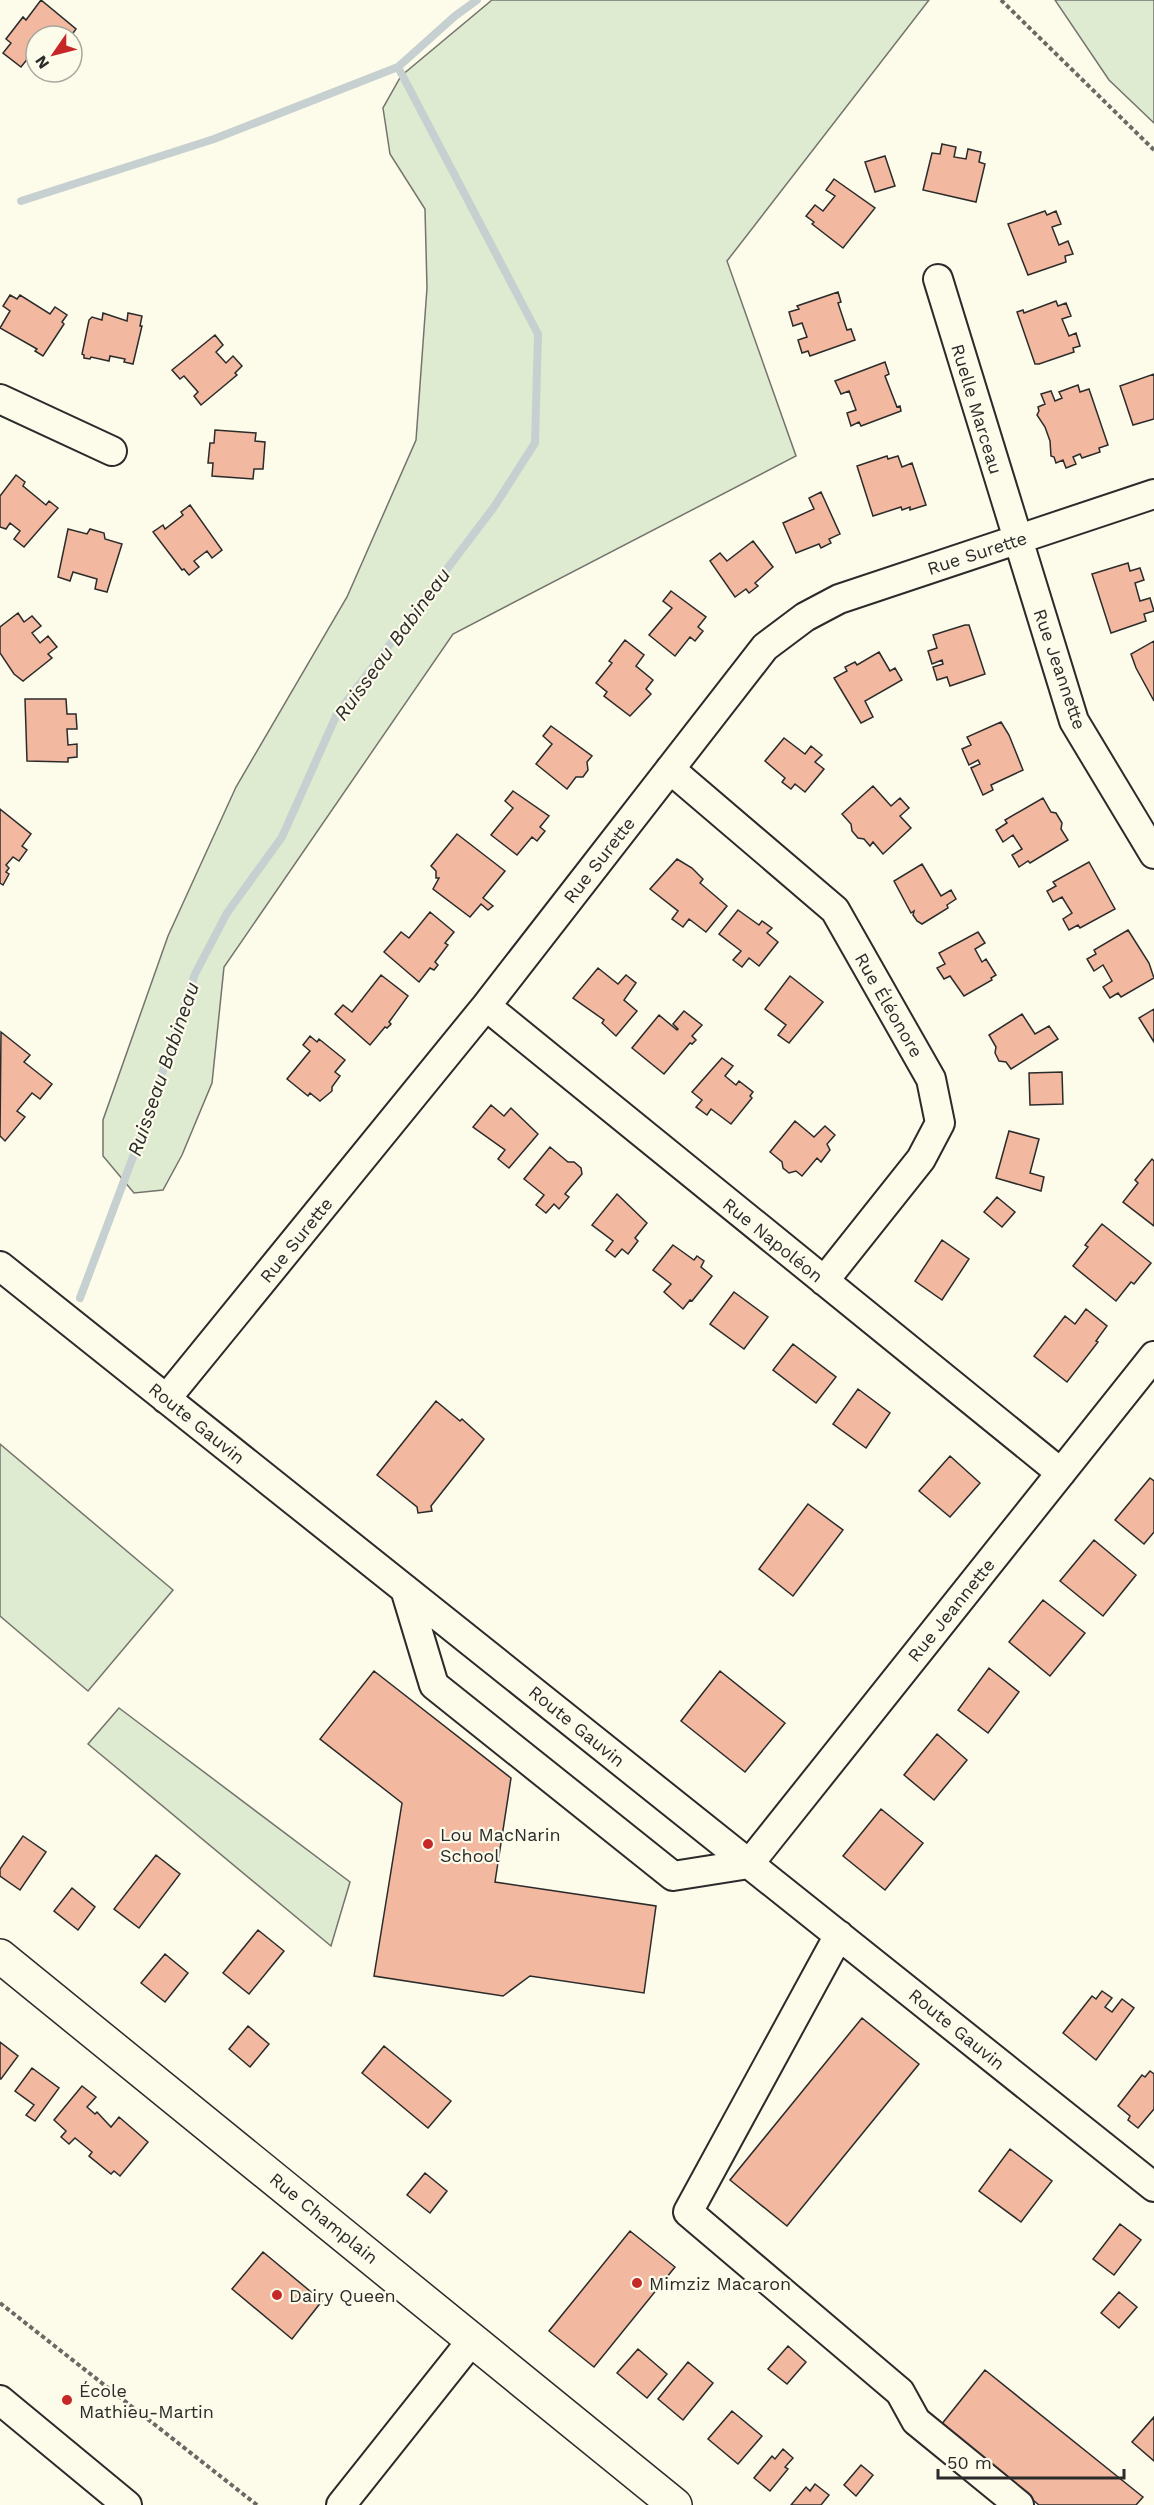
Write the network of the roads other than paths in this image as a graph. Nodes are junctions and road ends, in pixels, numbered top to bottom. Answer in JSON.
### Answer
{"nodes":[{"id":1,"x":938,"y":279,"type":"dead end"},
{"id":2,"x":0,"y":399,"type":"edge"},
{"id":3,"x":112,"y":451,"type":"dead end"},
{"id":4,"x":1154,"y":494,"type":"edge"},
{"id":5,"x":1016,"y":539,"type":"junction"},
{"id":6,"x":670,"y":769,"type":"junction"},
{"id":7,"x":1154,"y":854,"type":"edge"},
{"id":8,"x":486,"y":1006,"type":"junction"},
{"id":9,"x":0,"y":1266,"type":"edge"},
{"id":10,"x":824,"y":1281,"type":"junction"},
{"id":11,"x":1154,"y":1356,"type":"edge"},
{"id":12,"x":166,"y":1399,"type":"junction"},
{"id":13,"x":1060,"y":1473,"type":"junction"},
{"id":14,"x":405,"y":1589,"type":"junction"},
{"id":15,"x":749,"y":1863,"type":"junction"},
{"id":16,"x":839,"y":1935,"type":"junction"},
{"id":17,"x":0,"y":1956,"type":"edge"},
{"id":18,"x":1154,"y":2187,"type":"edge"},
{"id":19,"x":473,"y":2339,"type":"junction"},
{"id":20,"x":0,"y":2400,"type":"edge"},
{"id":21,"x":127,"y":2505,"type":"edge"},
{"id":22,"x":341,"y":2505,"type":"edge"},
{"id":23,"x":675,"y":2505,"type":"edge"},
{"id":24,"x":1019,"y":2505,"type":"edge"}],
"edges":[{"from":1,"to":5,"type":"street","name":"Ruelle Marceau"},
{"from":2,"to":3,"type":"street"},
{"from":4,"to":5,"type":"street","name":"Rue Surette"},
{"from":5,"to":6,"type":"street","name":"Rue Surette"},
{"from":5,"to":7,"type":"street","name":"Rue Jeannette"},
{"from":6,"to":8,"type":"street","name":"Rue Surette"},
{"from":6,"to":10,"type":"street","name":"Rue Éléonore"},
{"from":8,"to":10,"type":"street","name":"Rue Napoléon"},
{"from":8,"to":12,"type":"street","name":"Rue Surette"},
{"from":9,"to":12,"type":"street","name":"Route Gauvin"},
{"from":10,"to":13,"type":"street","name":"Rue Napoléon"},
{"from":11,"to":13,"type":"street","name":"Rue Jeannette"},
{"from":12,"to":14,"type":"street","name":"Route Gauvin"},
{"from":13,"to":15,"type":"street","name":"Rue Jeannette"},
{"from":14,"to":15,"type":"street","name":"Route Gauvin"},
{"from":14,"to":15,"type":"street"},
{"from":15,"to":16,"type":"street","name":"Route Gauvin"},
{"from":16,"to":18,"type":"street","name":"Route Gauvin"},
{"from":16,"to":24,"type":"street"},
{"from":17,"to":19,"type":"main road","name":"Rue Champlain"},
{"from":19,"to":22,"type":"street"},
{"from":19,"to":23,"type":"main road","name":"Rue Champlain"},
{"from":20,"to":21,"type":"street"}]}
